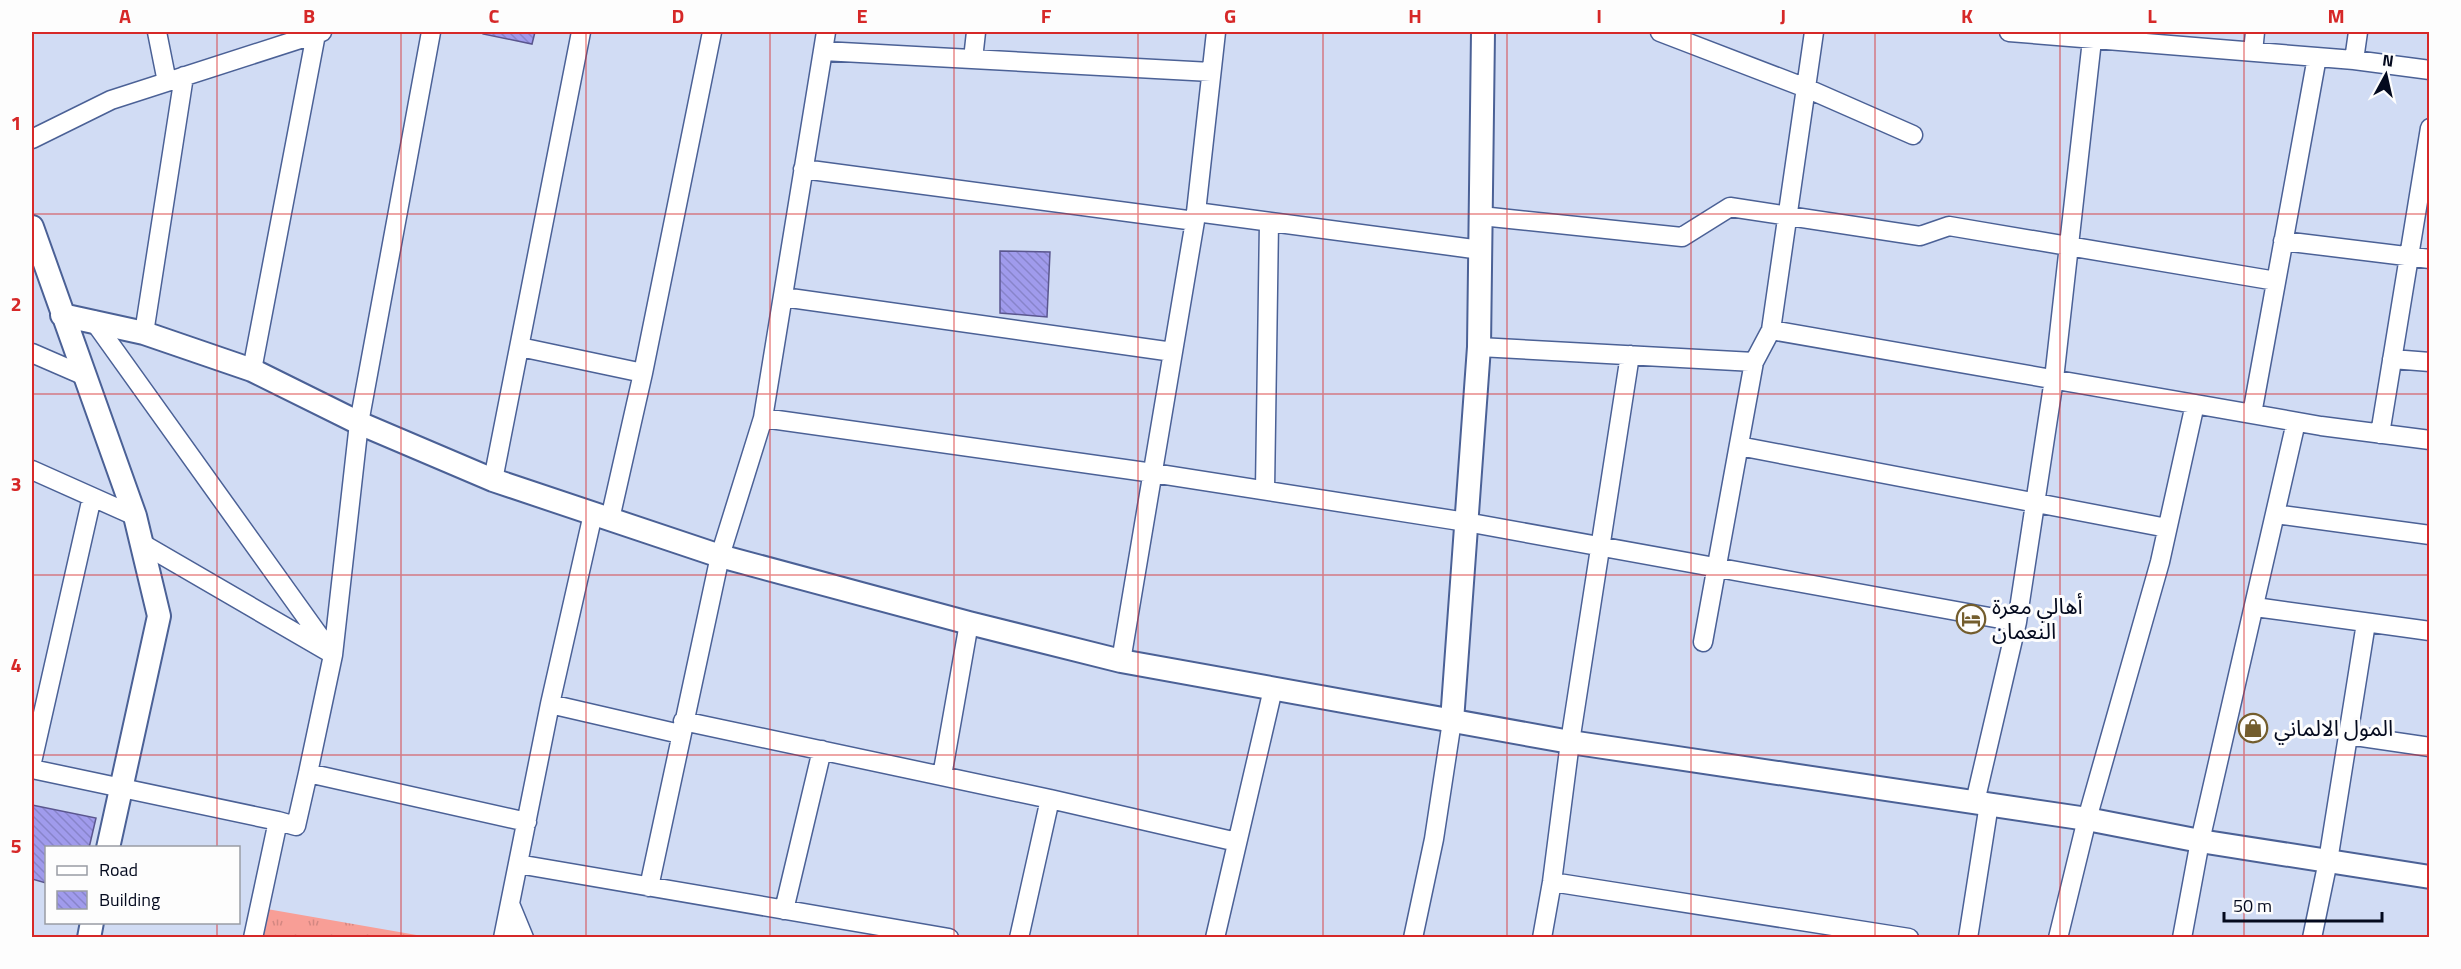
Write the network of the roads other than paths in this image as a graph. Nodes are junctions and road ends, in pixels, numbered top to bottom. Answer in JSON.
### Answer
{"nodes":[{"id":1,"x":157,"y":32,"type":"edge"},
{"id":2,"x":431,"y":32,"type":"edge"},
{"id":3,"x":581,"y":32,"type":"edge"},
{"id":4,"x":712,"y":32,"type":"edge"},
{"id":5,"x":826,"y":32,"type":"edge"},
{"id":6,"x":976,"y":32,"type":"edge"},
{"id":7,"x":1216,"y":32,"type":"edge"},
{"id":8,"x":1483,"y":32,"type":"edge"},
{"id":9,"x":1660,"y":32,"type":"edge"},
{"id":10,"x":1814,"y":32,"type":"edge"},
{"id":11,"x":2009,"y":32,"type":"edge"},
{"id":12,"x":2255,"y":32,"type":"edge"},
{"id":13,"x":2358,"y":32,"type":"edge"},
{"id":14,"x":319,"y":33,"type":"edge"},
{"id":15,"x":2055,"y":34,"type":"edge"},
{"id":16,"x":2161,"y":38,"type":"edge"},
{"id":17,"x":2092,"y":40,"type":"junction"},
{"id":18,"x":823,"y":51,"type":"junction"},
{"id":19,"x":2253,"y":52,"type":"junction"},
{"id":20,"x":2317,"y":57,"type":"junction"},
{"id":21,"x":973,"y":59,"type":"junction"},
{"id":22,"x":2354,"y":60,"type":"junction"},
{"id":23,"x":2430,"y":70,"type":"edge"},
{"id":24,"x":1211,"y":72,"type":"junction"},
{"id":25,"x":184,"y":76,"type":"junction"},
{"id":26,"x":167,"y":82,"type":"junction"},
{"id":27,"x":1806,"y":88,"type":"junction"},
{"id":28,"x":2430,"y":128,"type":"edge"},
{"id":29,"x":1913,"y":135,"type":"dead end"},
{"id":30,"x":32,"y":139,"type":"edge"},
{"id":31,"x":803,"y":169,"type":"junction"},
{"id":32,"x":1787,"y":214,"type":"junction"},
{"id":33,"x":1196,"y":216,"type":"junction"},
{"id":34,"x":1481,"y":216,"type":"junction"},
{"id":35,"x":1269,"y":222,"type":"junction"},
{"id":36,"x":32,"y":227,"type":"edge"},
{"id":37,"x":2283,"y":241,"type":"junction"},
{"id":38,"x":2069,"y":246,"type":"junction"},
{"id":39,"x":1480,"y":250,"type":"junction"},
{"id":40,"x":2409,"y":256,"type":"junction"},
{"id":41,"x":2430,"y":259,"type":"edge"},
{"id":42,"x":2276,"y":281,"type":"junction"},
{"id":43,"x":783,"y":297,"type":"junction"},
{"id":44,"x":62,"y":315,"type":"junction"},
{"id":45,"x":93,"y":320,"type":"junction"},
{"id":46,"x":1771,"y":330,"type":"junction"},
{"id":47,"x":144,"y":333,"type":"junction"},
{"id":48,"x":519,"y":347,"type":"junction"},
{"id":49,"x":1479,"y":347,"type":"junction"},
{"id":50,"x":1173,"y":352,"type":"junction"},
{"id":51,"x":32,"y":353,"type":"edge"},
{"id":52,"x":1630,"y":355,"type":"junction"},
{"id":53,"x":2392,"y":359,"type":"junction"},
{"id":54,"x":1754,"y":362,"type":"junction"},
{"id":55,"x":2430,"y":362,"type":"edge"},
{"id":56,"x":252,"y":370,"type":"junction"},
{"id":57,"x":643,"y":373,"type":"junction"},
{"id":58,"x":85,"y":376,"type":"junction"},
{"id":59,"x":2054,"y":379,"type":"junction"},
{"id":60,"x":2196,"y":404,"type":"junction"},
{"id":61,"x":2252,"y":414,"type":"junction"},
{"id":62,"x":763,"y":418,"type":"junction"},
{"id":63,"x":2296,"y":422,"type":"junction"},
{"id":64,"x":359,"y":423,"type":"junction"},
{"id":65,"x":2380,"y":434,"type":"junction"},
{"id":66,"x":2430,"y":440,"type":"edge"},
{"id":67,"x":1738,"y":446,"type":"junction"},
{"id":68,"x":32,"y":470,"type":"edge"},
{"id":69,"x":1153,"y":473,"type":"junction"},
{"id":70,"x":493,"y":480,"type":"junction"},
{"id":71,"x":1265,"y":490,"type":"junction"},
{"id":72,"x":92,"y":497,"type":"junction"},
{"id":73,"x":2036,"y":502,"type":"junction"},
{"id":74,"x":2275,"y":514,"type":"junction"},
{"id":75,"x":135,"y":516,"type":"junction"},
{"id":76,"x":602,"y":517,"type":"junction"},
{"id":77,"x":1466,"y":522,"type":"junction"},
{"id":78,"x":2167,"y":528,"type":"junction"},
{"id":79,"x":2430,"y":534,"type":"edge"},
{"id":80,"x":143,"y":544,"type":"junction"},
{"id":81,"x":1600,"y":546,"type":"junction"},
{"id":82,"x":720,"y":556,"type":"junction"},
{"id":83,"x":1716,"y":567,"type":"junction"},
{"id":84,"x":2255,"y":607,"type":"junction"},
{"id":85,"x":2017,"y":621,"type":"junction"},
{"id":86,"x":969,"y":623,"type":"junction"},
{"id":87,"x":2366,"y":623,"type":"junction"},
{"id":88,"x":2430,"y":632,"type":"edge"},
{"id":89,"x":1703,"y":642,"type":"dead end"},
{"id":90,"x":333,"y":655,"type":"junction"},
{"id":91,"x":1121,"y":661,"type":"junction"},
{"id":92,"x":1273,"y":689,"type":"junction"},
{"id":93,"x":550,"y":704,"type":"junction"},
{"id":94,"x":1452,"y":721,"type":"junction"},
{"id":95,"x":682,"y":727,"type":"junction"},
{"id":96,"x":2348,"y":735,"type":"junction"},
{"id":97,"x":1570,"y":741,"type":"junction"},
{"id":98,"x":2430,"y":747,"type":"edge"},
{"id":99,"x":822,"y":750,"type":"junction"},
{"id":100,"x":32,"y":762,"type":"edge"},
{"id":101,"x":32,"y":769,"type":"edge"},
{"id":102,"x":308,"y":773,"type":"junction"},
{"id":103,"x":942,"y":776,"type":"junction"},
{"id":104,"x":121,"y":787,"type":"junction"},
{"id":105,"x":1050,"y":799,"type":"junction"},
{"id":106,"x":1982,"y":803,"type":"junction"},
{"id":107,"x":2087,"y":819,"type":"junction"},
{"id":108,"x":278,"y":821,"type":"junction"},
{"id":109,"x":526,"y":822,"type":"junction"},
{"id":110,"x":2200,"y":841,"type":"junction"},
{"id":111,"x":1237,"y":842,"type":"junction"},
{"id":112,"x":108,"y":846,"type":"edge"},
{"id":113,"x":2328,"y":861,"type":"junction"},
{"id":114,"x":518,"y":864,"type":"junction"},
{"id":115,"x":2430,"y":877,"type":"edge"},
{"id":116,"x":1552,"y":882,"type":"junction"},
{"id":117,"x":649,"y":887,"type":"junction"},
{"id":118,"x":510,"y":904,"type":"junction"},
{"id":119,"x":784,"y":910,"type":"junction"},
{"id":120,"x":253,"y":938,"type":"edge"},
{"id":121,"x":503,"y":938,"type":"edge"},
{"id":122,"x":524,"y":938,"type":"edge"},
{"id":123,"x":950,"y":938,"type":"edge"},
{"id":124,"x":1019,"y":938,"type":"edge"},
{"id":125,"x":1215,"y":938,"type":"edge"},
{"id":126,"x":1413,"y":938,"type":"edge"},
{"id":127,"x":1542,"y":938,"type":"edge"},
{"id":128,"x":1909,"y":938,"type":"edge"},
{"id":129,"x":1968,"y":938,"type":"edge"},
{"id":130,"x":2058,"y":938,"type":"edge"},
{"id":131,"x":2182,"y":938,"type":"edge"},
{"id":132,"x":2312,"y":938,"type":"edge"}],
"edges":[{"from":1,"to":26,"type":"street"},
{"from":2,"to":64,"type":"street"},
{"from":3,"to":48,"type":"street"},
{"from":4,"to":57,"type":"street"},
{"from":5,"to":18,"type":"street"},
{"from":6,"to":21,"type":"street"},
{"from":7,"to":24,"type":"street"},
{"from":8,"to":34,"type":"street"},
{"from":9,"to":27,"type":"street"},
{"from":10,"to":27,"type":"street"},
{"from":11,"to":15,"type":"street"},
{"from":12,"to":19,"type":"street"},
{"from":13,"to":22,"type":"street"},
{"from":14,"to":25,"type":"street"},
{"from":14,"to":56,"type":"street"},
{"from":15,"to":17,"type":"street"},
{"from":16,"to":17,"type":"street"},
{"from":16,"to":19,"type":"street"},
{"from":17,"to":38,"type":"street"},
{"from":18,"to":21,"type":"street"},
{"from":18,"to":31,"type":"street"},
{"from":19,"to":20,"type":"street"},
{"from":20,"to":22,"type":"street"},
{"from":20,"to":37,"type":"street"},
{"from":21,"to":24,"type":"street"},
{"from":22,"to":23,"type":"street"},
{"from":24,"to":33,"type":"street"},
{"from":25,"to":26,"type":"street"},
{"from":25,"to":47,"type":"street"},
{"from":26,"to":30,"type":"street"},
{"from":27,"to":29,"type":"street"},
{"from":27,"to":32,"type":"street"},
{"from":28,"to":40,"type":"street"},
{"from":31,"to":33,"type":"street"},
{"from":31,"to":43,"type":"street"},
{"from":32,"to":34,"type":"street"},
{"from":32,"to":38,"type":"street"},
{"from":32,"to":46,"type":"street"},
{"from":33,"to":35,"type":"street"},
{"from":33,"to":50,"type":"street"},
{"from":34,"to":39,"type":"street"},
{"from":35,"to":39,"type":"street"},
{"from":35,"to":71,"type":"street"},
{"from":36,"to":44,"type":"street"},
{"from":37,"to":40,"type":"street"},
{"from":37,"to":42,"type":"street"},
{"from":38,"to":42,"type":"street"},
{"from":38,"to":59,"type":"street"},
{"from":39,"to":49,"type":"street"},
{"from":40,"to":41,"type":"street"},
{"from":40,"to":53,"type":"street"},
{"from":42,"to":61,"type":"street"},
{"from":43,"to":50,"type":"street"},
{"from":43,"to":62,"type":"street"},
{"from":44,"to":45,"type":"street"},
{"from":44,"to":58,"type":"street"},
{"from":45,"to":47,"type":"street"},
{"from":45,"to":90,"type":"street"},
{"from":46,"to":54,"type":"street"},
{"from":46,"to":59,"type":"street"},
{"from":47,"to":56,"type":"street"},
{"from":48,"to":57,"type":"street"},
{"from":48,"to":70,"type":"street"},
{"from":49,"to":52,"type":"street"},
{"from":49,"to":77,"type":"street"},
{"from":50,"to":69,"type":"street"},
{"from":51,"to":58,"type":"street"},
{"from":52,"to":54,"type":"street"},
{"from":52,"to":81,"type":"street"},
{"from":53,"to":55,"type":"street"},
{"from":53,"to":65,"type":"street"},
{"from":54,"to":67,"type":"street"},
{"from":56,"to":64,"type":"street"},
{"from":57,"to":76,"type":"street"},
{"from":58,"to":75,"type":"street"},
{"from":59,"to":60,"type":"street"},
{"from":59,"to":73,"type":"street"},
{"from":60,"to":61,"type":"street"},
{"from":60,"to":78,"type":"street"},
{"from":61,"to":63,"type":"street"},
{"from":62,"to":69,"type":"street"},
{"from":62,"to":82,"type":"street"},
{"from":63,"to":65,"type":"street"},
{"from":63,"to":74,"type":"street"},
{"from":64,"to":70,"type":"street"},
{"from":64,"to":90,"type":"street"},
{"from":65,"to":66,"type":"street"},
{"from":67,"to":73,"type":"street"},
{"from":67,"to":83,"type":"street"},
{"from":68,"to":72,"type":"street"},
{"from":69,"to":71,"type":"street"},
{"from":69,"to":91,"type":"street"},
{"from":70,"to":76,"type":"street"},
{"from":71,"to":77,"type":"street"},
{"from":72,"to":75,"type":"street"},
{"from":72,"to":100,"type":"street"},
{"from":73,"to":78,"type":"street"},
{"from":73,"to":85,"type":"street"},
{"from":74,"to":79,"type":"street"},
{"from":74,"to":84,"type":"street"},
{"from":75,"to":80,"type":"street"},
{"from":76,"to":82,"type":"street"},
{"from":76,"to":93,"type":"street"},
{"from":77,"to":81,"type":"street"},
{"from":77,"to":94,"type":"street"},
{"from":78,"to":107,"type":"street"},
{"from":80,"to":90,"type":"street"},
{"from":80,"to":104,"type":"street"},
{"from":81,"to":83,"type":"street"},
{"from":81,"to":97,"type":"street"},
{"from":82,"to":86,"type":"street"},
{"from":82,"to":95,"type":"street"},
{"from":83,"to":85,"type":"street"},
{"from":83,"to":89,"type":"street"},
{"from":84,"to":87,"type":"street"},
{"from":84,"to":110,"type":"street"},
{"from":85,"to":106,"type":"street"},
{"from":86,"to":91,"type":"street"},
{"from":86,"to":103,"type":"street"},
{"from":87,"to":88,"type":"street"},
{"from":87,"to":96,"type":"street"},
{"from":90,"to":102,"type":"street"},
{"from":91,"to":92,"type":"street"},
{"from":92,"to":94,"type":"street"},
{"from":92,"to":111,"type":"street"},
{"from":93,"to":95,"type":"street"},
{"from":93,"to":109,"type":"street"},
{"from":94,"to":97,"type":"street"},
{"from":94,"to":126,"type":"street"},
{"from":95,"to":99,"type":"street"},
{"from":95,"to":117,"type":"street"},
{"from":96,"to":98,"type":"street"},
{"from":96,"to":113,"type":"street"},
{"from":97,"to":106,"type":"street"},
{"from":97,"to":116,"type":"street"},
{"from":99,"to":103,"type":"street"},
{"from":99,"to":119,"type":"street"},
{"from":101,"to":104,"type":"street"},
{"from":102,"to":108,"type":"street"},
{"from":102,"to":109,"type":"street"},
{"from":103,"to":105,"type":"street"},
{"from":104,"to":108,"type":"street"},
{"from":104,"to":112,"type":"street"},
{"from":105,"to":111,"type":"street"},
{"from":105,"to":124,"type":"street"},
{"from":106,"to":107,"type":"street"},
{"from":106,"to":129,"type":"street"},
{"from":107,"to":110,"type":"street"},
{"from":107,"to":130,"type":"street"},
{"from":108,"to":120,"type":"street"},
{"from":109,"to":114,"type":"street"},
{"from":110,"to":113,"type":"street"},
{"from":110,"to":131,"type":"street"},
{"from":111,"to":125,"type":"street"},
{"from":113,"to":115,"type":"street"},
{"from":113,"to":132,"type":"street"},
{"from":114,"to":117,"type":"street"},
{"from":114,"to":118,"type":"street"},
{"from":116,"to":127,"type":"street"},
{"from":116,"to":128,"type":"street"},
{"from":117,"to":119,"type":"street"},
{"from":118,"to":121,"type":"street"},
{"from":118,"to":122,"type":"street"},
{"from":119,"to":123,"type":"street"}]}
